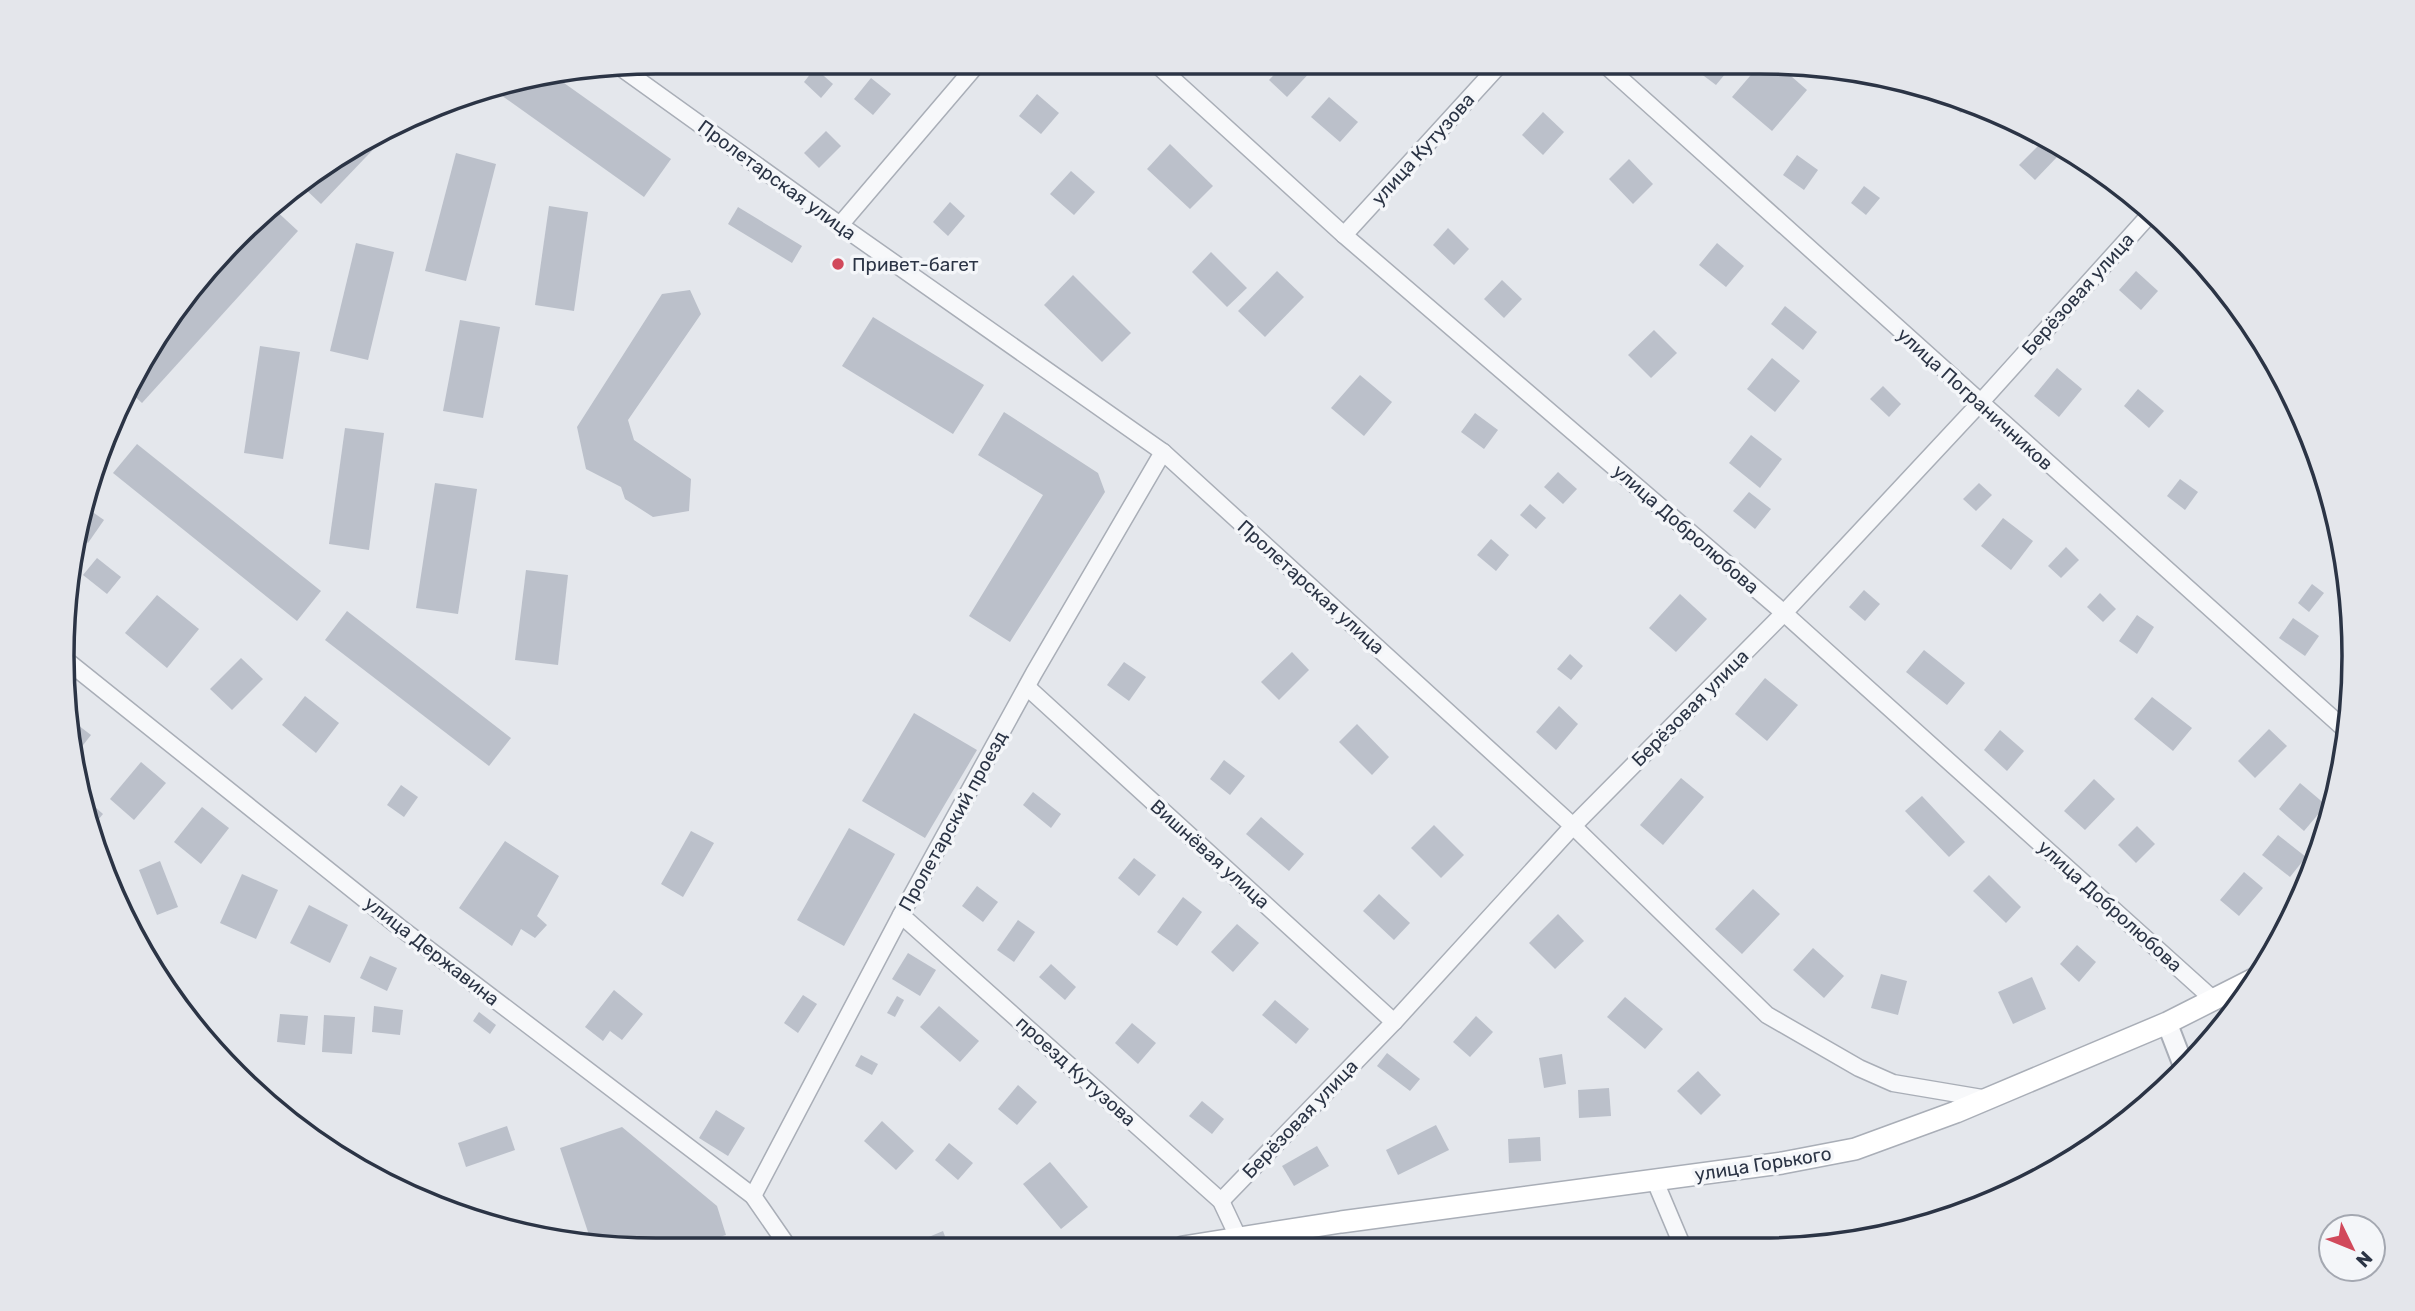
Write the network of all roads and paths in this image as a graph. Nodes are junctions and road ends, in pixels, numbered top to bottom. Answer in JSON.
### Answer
{"nodes":[{"id":1,"x":969,"y":74,"type":"edge"},
{"id":2,"x":1167,"y":74,"type":"edge"},
{"id":3,"x":1491,"y":74,"type":"edge"},
{"id":4,"x":1615,"y":74,"type":"edge"},
{"id":5,"x":631,"y":75,"type":"edge"},
{"id":6,"x":2145,"y":220,"type":"edge"},
{"id":7,"x":840,"y":225,"type":"junction"},
{"id":8,"x":1344,"y":236,"type":"junction"},
{"id":9,"x":1980,"y":403,"type":"junction"},
{"id":10,"x":1163,"y":452,"type":"junction"},
{"id":11,"x":1784,"y":613,"type":"junction"},
{"id":12,"x":74,"y":667,"type":"edge"},
{"id":13,"x":1027,"y":687,"type":"junction"},
{"id":14,"x":2338,"y":724,"type":"edge"},
{"id":15,"x":1573,"y":826,"type":"junction"},
{"id":16,"x":901,"y":915,"type":"junction"},
{"id":17,"x":2236,"y":989,"type":"edge"},
{"id":18,"x":2215,"y":1001,"type":"junction"},
{"id":19,"x":1394,"y":1022,"type":"junction"},
{"id":20,"x":2167,"y":1023,"type":"junction"},
{"id":21,"x":2180,"y":1057,"type":"edge"},
{"id":22,"x":1988,"y":1099,"type":"junction"},
{"id":23,"x":1655,"y":1181,"type":"junction"},
{"id":24,"x":753,"y":1196,"type":"junction"},
{"id":25,"x":1222,"y":1201,"type":"junction"},
{"id":26,"x":1238,"y":1237,"type":"junction"},
{"id":27,"x":782,"y":1238,"type":"edge"},
{"id":28,"x":1232,"y":1238,"type":"edge"},
{"id":29,"x":1679,"y":1238,"type":"edge"}],
"edges":[{"from":1,"to":7,"type":"street"},
{"from":2,"to":8,"type":"street","name":"улица Добролюбова"},
{"from":3,"to":8,"type":"street","name":"улица Кутузова"},
{"from":4,"to":9,"type":"street","name":"улица Пограничников"},
{"from":5,"to":7,"type":"street","name":"Пролетарская улица"},
{"from":6,"to":9,"type":"street","name":"Берёзовая улица"},
{"from":7,"to":10,"type":"street","name":"Пролетарская улица"},
{"from":8,"to":11,"type":"street","name":"улица Добролюбова"},
{"from":9,"to":11,"type":"street","name":"Берёзовая улица"},
{"from":9,"to":14,"type":"street","name":"улица Пограничников"},
{"from":10,"to":13,"type":"street","name":"Пролетарский проезд"},
{"from":10,"to":15,"type":"street","name":"Пролетарская улица"},
{"from":11,"to":15,"type":"street","name":"Берёзовая улица"},
{"from":11,"to":18,"type":"street","name":"улица Добролюбова"},
{"from":12,"to":24,"type":"street","name":"улица Державина"},
{"from":13,"to":16,"type":"street","name":"Пролетарский проезд"},
{"from":13,"to":19,"type":"street","name":"Вишнёвая улица"},
{"from":15,"to":19,"type":"street","name":"Берёзовая улица"},
{"from":15,"to":22,"type":"street","name":"Пролетарская улица"},
{"from":16,"to":24,"type":"street","name":"Пролетарский проезд"},
{"from":16,"to":25,"type":"street","name":"проезд Кутузова"},
{"from":17,"to":18,"type":"main road","name":"улица Горького"},
{"from":18,"to":20,"type":"main road","name":"улица Горького"},
{"from":19,"to":25,"type":"street","name":"Берёзовая улица"},
{"from":20,"to":21,"type":"street"},
{"from":20,"to":22,"type":"main road","name":"улица Горького"},
{"from":22,"to":23,"type":"main road","name":"улица Горького"},
{"from":23,"to":26,"type":"main road","name":"улица Горького"},
{"from":23,"to":29,"type":"street"},
{"from":24,"to":27,"type":"street","name":"улица Державина"},
{"from":25,"to":26,"type":"street","name":"проезд Кутузова"},
{"from":26,"to":28,"type":"main road","name":"улица Горького"}]}
